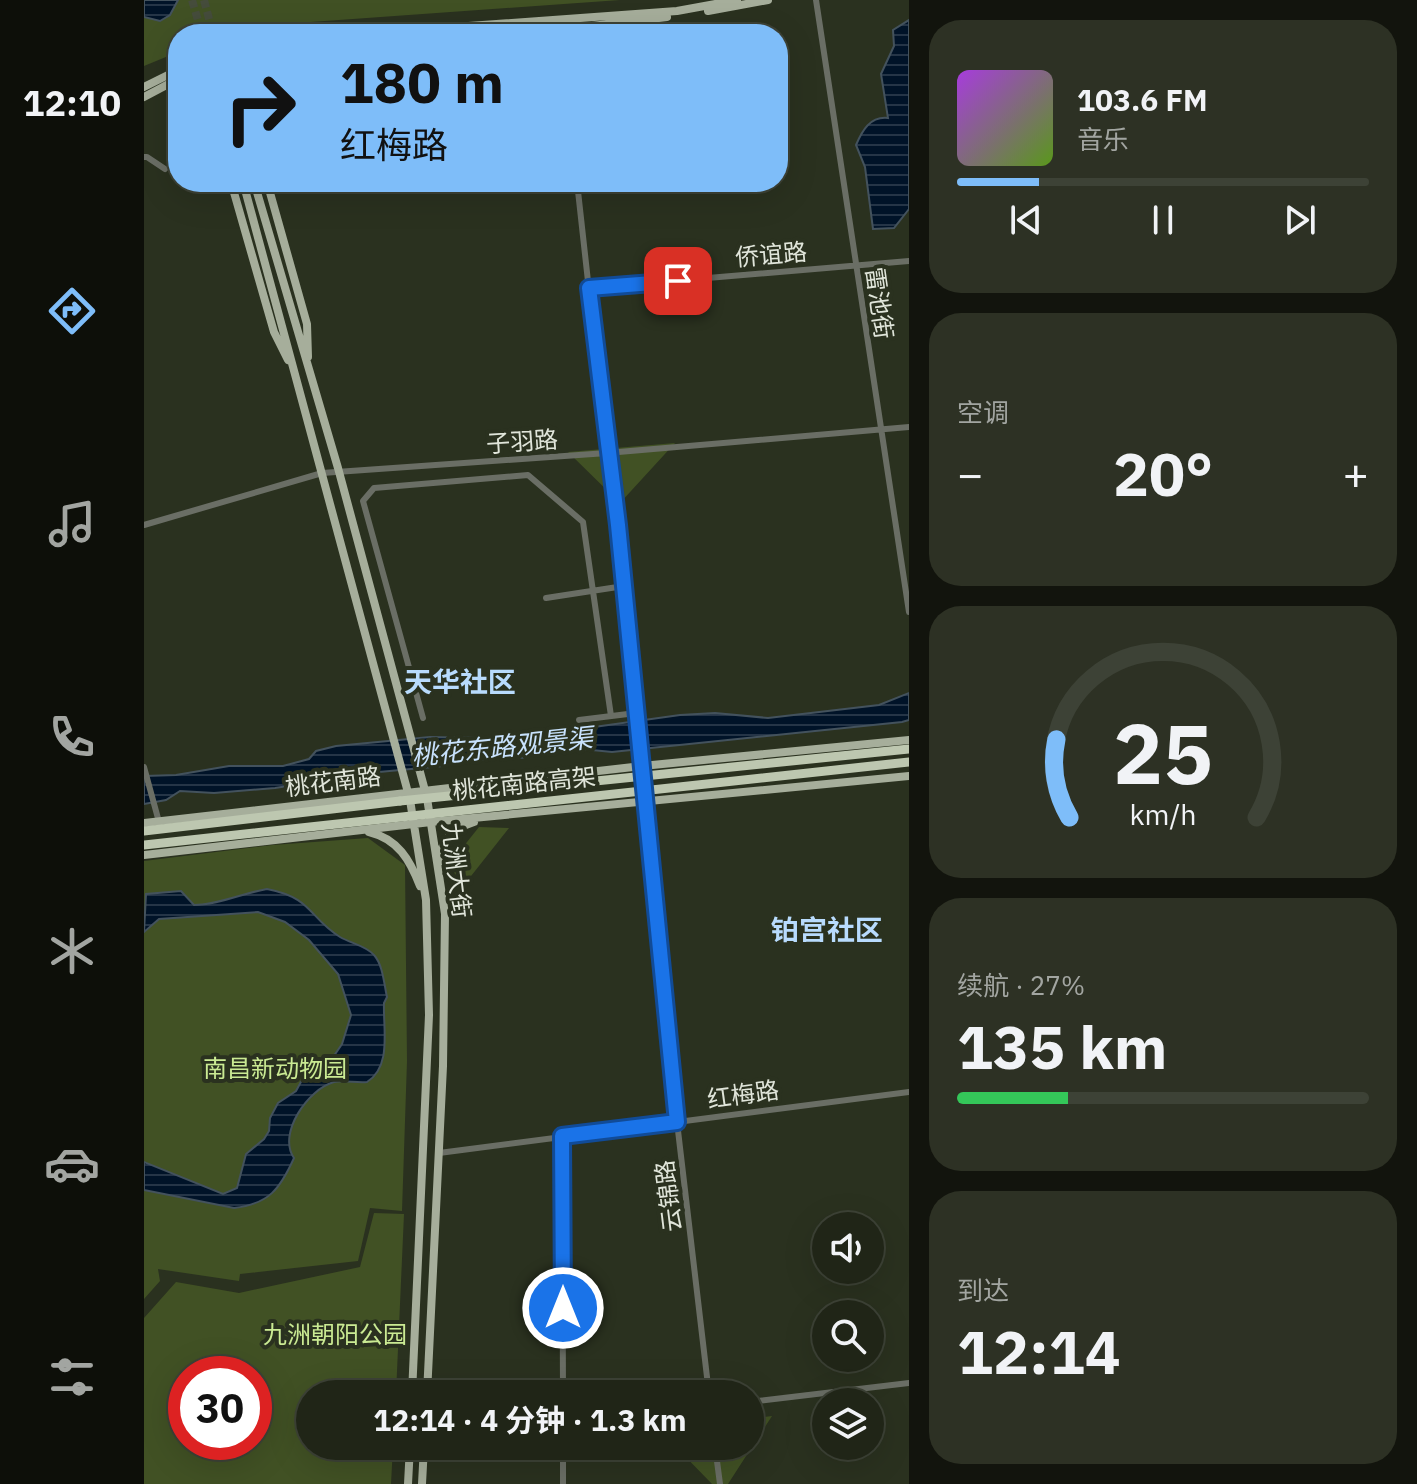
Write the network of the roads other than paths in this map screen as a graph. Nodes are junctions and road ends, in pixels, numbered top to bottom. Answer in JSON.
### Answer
{"nodes":[{"id":1,"x":737,"y":0,"type":"edge"},
{"id":2,"x":768,"y":0,"type":"edge"},
{"id":3,"x":816,"y":0,"type":"edge"},
{"id":4,"x":559,"y":19,"type":"junction"},
{"id":5,"x":492,"y":24,"type":"edge"},
{"id":6,"x":559,"y":24,"type":"edge"},
{"id":7,"x":617,"y":24,"type":"edge"},
{"id":8,"x":168,"y":75,"type":"edge"},
{"id":9,"x":168,"y":84,"type":"edge"},
{"id":10,"x":144,"y":87,"type":"edge"},
{"id":11,"x":144,"y":97,"type":"edge"},
{"id":12,"x":144,"y":157,"type":"edge"},
{"id":13,"x":165,"y":169,"type":"dead end"},
{"id":14,"x":234,"y":192,"type":"edge"},
{"id":15,"x":246,"y":192,"type":"edge"},
{"id":16,"x":257,"y":192,"type":"edge"},
{"id":17,"x":270,"y":192,"type":"edge"},
{"id":18,"x":578,"y":192,"type":"edge"},
{"id":19,"x":909,"y":261,"type":"edge"},
{"id":20,"x":856,"y":265,"type":"junction"},
{"id":21,"x":589,"y":288,"type":"junction"},
{"id":22,"x":308,"y":370,"type":"junction"},
{"id":23,"x":295,"y":373,"type":"junction"},
{"id":24,"x":909,"y":427,"type":"edge"},
{"id":25,"x":880,"y":430,"type":"junction"},
{"id":26,"x":607,"y":453,"type":"junction"},
{"id":27,"x":335,"y":458,"type":"junction"},
{"id":28,"x":357,"y":470,"type":"junction"},
{"id":29,"x":339,"y":472,"type":"junction"},
{"id":30,"x":322,"y":473,"type":"junction"},
{"id":31,"x":144,"y":525,"type":"edge"},
{"id":32,"x":624,"y":586,"type":"junction"},
{"id":33,"x":593,"y":591,"type":"junction"},
{"id":34,"x":546,"y":598,"type":"dead end"},
{"id":35,"x":909,"y":612,"type":"edge"},
{"id":36,"x":636,"y":715,"type":"junction"},
{"id":37,"x":611,"y":716,"type":"junction"},
{"id":38,"x":423,"y":718,"type":"dead end"},
{"id":39,"x":579,"y":720,"type":"dead end"},
{"id":40,"x":909,"y":740,"type":"edge"},
{"id":41,"x":909,"y":749,"type":"edge"},
{"id":42,"x":641,"y":762,"type":"junction"},
{"id":43,"x":909,"y":762,"type":"edge"},
{"id":44,"x":144,"y":767,"type":"edge"},
{"id":45,"x":420,"y":771,"type":"junction"},
{"id":46,"x":909,"y":776,"type":"edge"},
{"id":47,"x":452,"y":788,"type":"junction"},
{"id":48,"x":425,"y":791,"type":"junction"},
{"id":49,"x":408,"y":792,"type":"junction"},
{"id":50,"x":646,"y":801,"type":"junction"},
{"id":51,"x":489,"y":816,"type":"junction"},
{"id":52,"x":159,"y":822,"type":"junction"},
{"id":53,"x":431,"y":822,"type":"junction"},
{"id":54,"x":144,"y":823,"type":"edge"},
{"id":55,"x":415,"y":824,"type":"junction"},
{"id":56,"x":360,"y":830,"type":"junction"},
{"id":57,"x":144,"y":831,"type":"edge"},
{"id":58,"x":144,"y":845,"type":"edge"},
{"id":59,"x":144,"y":855,"type":"edge"},
{"id":60,"x":426,"y":900,"type":"junction"},
{"id":61,"x":445,"y":914,"type":"junction"},
{"id":62,"x":909,"y":1092,"type":"edge"},
{"id":63,"x":677,"y":1122,"type":"junction"},
{"id":64,"x":562,"y":1136,"type":"junction"},
{"id":65,"x":439,"y":1153,"type":"junction"},
{"id":66,"x":413,"y":1380,"type":"edge"},
{"id":67,"x":428,"y":1380,"type":"edge"},
{"id":68,"x":563,"y":1380,"type":"edge"},
{"id":69,"x":707,"y":1380,"type":"edge"},
{"id":70,"x":909,"y":1383,"type":"edge"},
{"id":71,"x":764,"y":1400,"type":"edge"},
{"id":72,"x":409,"y":1460,"type":"edge"},
{"id":73,"x":423,"y":1460,"type":"edge"},
{"id":74,"x":563,"y":1460,"type":"edge"},
{"id":75,"x":717,"y":1460,"type":"edge"},
{"id":76,"x":408,"y":1484,"type":"edge"},
{"id":77,"x":422,"y":1484,"type":"edge"},
{"id":78,"x":563,"y":1484,"type":"edge"},
{"id":79,"x":720,"y":1484,"type":"edge"}],
"edges":[{"from":1,"to":4,"type":"main road"},
{"from":2,"to":7,"type":"main road"},
{"from":3,"to":20,"type":"street","name":"雷池街"},
{"from":4,"to":5,"type":"main road"},
{"from":4,"to":6,"type":"street"},
{"from":8,"to":10,"type":"main road"},
{"from":9,"to":11,"type":"main road"},
{"from":12,"to":13,"type":"street"},
{"from":14,"to":23,"type":"main road"},
{"from":15,"to":23,"type":"main road","name":"九洲大街"},
{"from":16,"to":22,"type":"main road","name":"九洲大街"},
{"from":17,"to":22,"type":"main road"},
{"from":18,"to":21,"type":"street","name":"云锦路"},
{"from":19,"to":20,"type":"street","name":"侨谊路"},
{"from":20,"to":21,"type":"street","name":"侨谊路"},
{"from":20,"to":25,"type":"street","name":"雷池街"},
{"from":21,"to":26,"type":"street","name":"云锦路"},
{"from":22,"to":27,"type":"main road","name":"九洲大街"},
{"from":23,"to":30,"type":"main road","name":"九洲大街"},
{"from":24,"to":25,"type":"street","name":"子羽路"},
{"from":25,"to":26,"type":"street","name":"子羽路"},
{"from":25,"to":35,"type":"street","name":"雷池街"},
{"from":26,"to":28,"type":"street","name":"子羽路"},
{"from":26,"to":32,"type":"street","name":"云锦路"},
{"from":27,"to":28,"type":"street"},
{"from":27,"to":29,"type":"main road","name":"九洲大街"},
{"from":28,"to":29,"type":"street","name":"子羽路"},
{"from":29,"to":30,"type":"street","name":"子羽路"},
{"from":29,"to":45,"type":"main road","name":"九洲大街"},
{"from":30,"to":31,"type":"street","name":"子羽路"},
{"from":30,"to":49,"type":"main road","name":"九洲大街"},
{"from":32,"to":33,"type":"street"},
{"from":32,"to":36,"type":"street","name":"云锦路"},
{"from":33,"to":34,"type":"street"},
{"from":33,"to":37,"type":"street"},
{"from":33,"to":38,"type":"street"},
{"from":36,"to":37,"type":"street"},
{"from":36,"to":42,"type":"street","name":"云锦路"},
{"from":37,"to":39,"type":"street"},
{"from":40,"to":42,"type":"main road","name":"桃花南路"},
{"from":41,"to":57,"type":"highway","name":"桃花南路高架","bridge":true},
{"from":42,"to":47,"type":"main road","name":"桃花南路"},
{"from":42,"to":50,"type":"street","name":"云锦路"},
{"from":43,"to":58,"type":"highway","name":"桃花南路高架","bridge":true},
{"from":44,"to":52,"type":"street"},
{"from":45,"to":47,"type":"main road"},
{"from":45,"to":48,"type":"main road","name":"九洲大街"},
{"from":46,"to":50,"type":"main road"},
{"from":47,"to":48,"type":"main road","name":"桃花南路"},
{"from":48,"to":49,"type":"main road","name":"桃花南路"},
{"from":48,"to":53,"type":"main road","name":"九洲大街"},
{"from":49,"to":52,"type":"main road","name":"桃花南路"},
{"from":49,"to":55,"type":"main road","name":"九洲大街"},
{"from":50,"to":51,"type":"main road"},
{"from":50,"to":63,"type":"street","name":"云锦路"},
{"from":51,"to":53,"type":"main road"},
{"from":51,"to":61,"type":"main road"},
{"from":52,"to":54,"type":"main road","name":"桃花南路"},
{"from":53,"to":55,"type":"main road"},
{"from":53,"to":61,"type":"main road","name":"九洲大街"},
{"from":55,"to":56,"type":"main road"},
{"from":55,"to":60,"type":"main road","name":"九洲大街"},
{"from":56,"to":59,"type":"main road"},
{"from":56,"to":60,"type":"main road"},
{"from":60,"to":66,"type":"main road","name":"九洲大街"},
{"from":61,"to":65,"type":"main road","name":"九洲大街"},
{"from":62,"to":63,"type":"street","name":"红梅路"},
{"from":63,"to":64,"type":"street","name":"红梅路"},
{"from":63,"to":69,"type":"street","name":"云锦路"},
{"from":64,"to":65,"type":"street","name":"红梅路"},
{"from":64,"to":68,"type":"street"},
{"from":65,"to":67,"type":"main road","name":"九洲大街"},
{"from":70,"to":71,"type":"street"},
{"from":72,"to":76,"type":"main road"},
{"from":73,"to":77,"type":"main road"},
{"from":74,"to":78,"type":"street"},
{"from":75,"to":79,"type":"street"}]}
